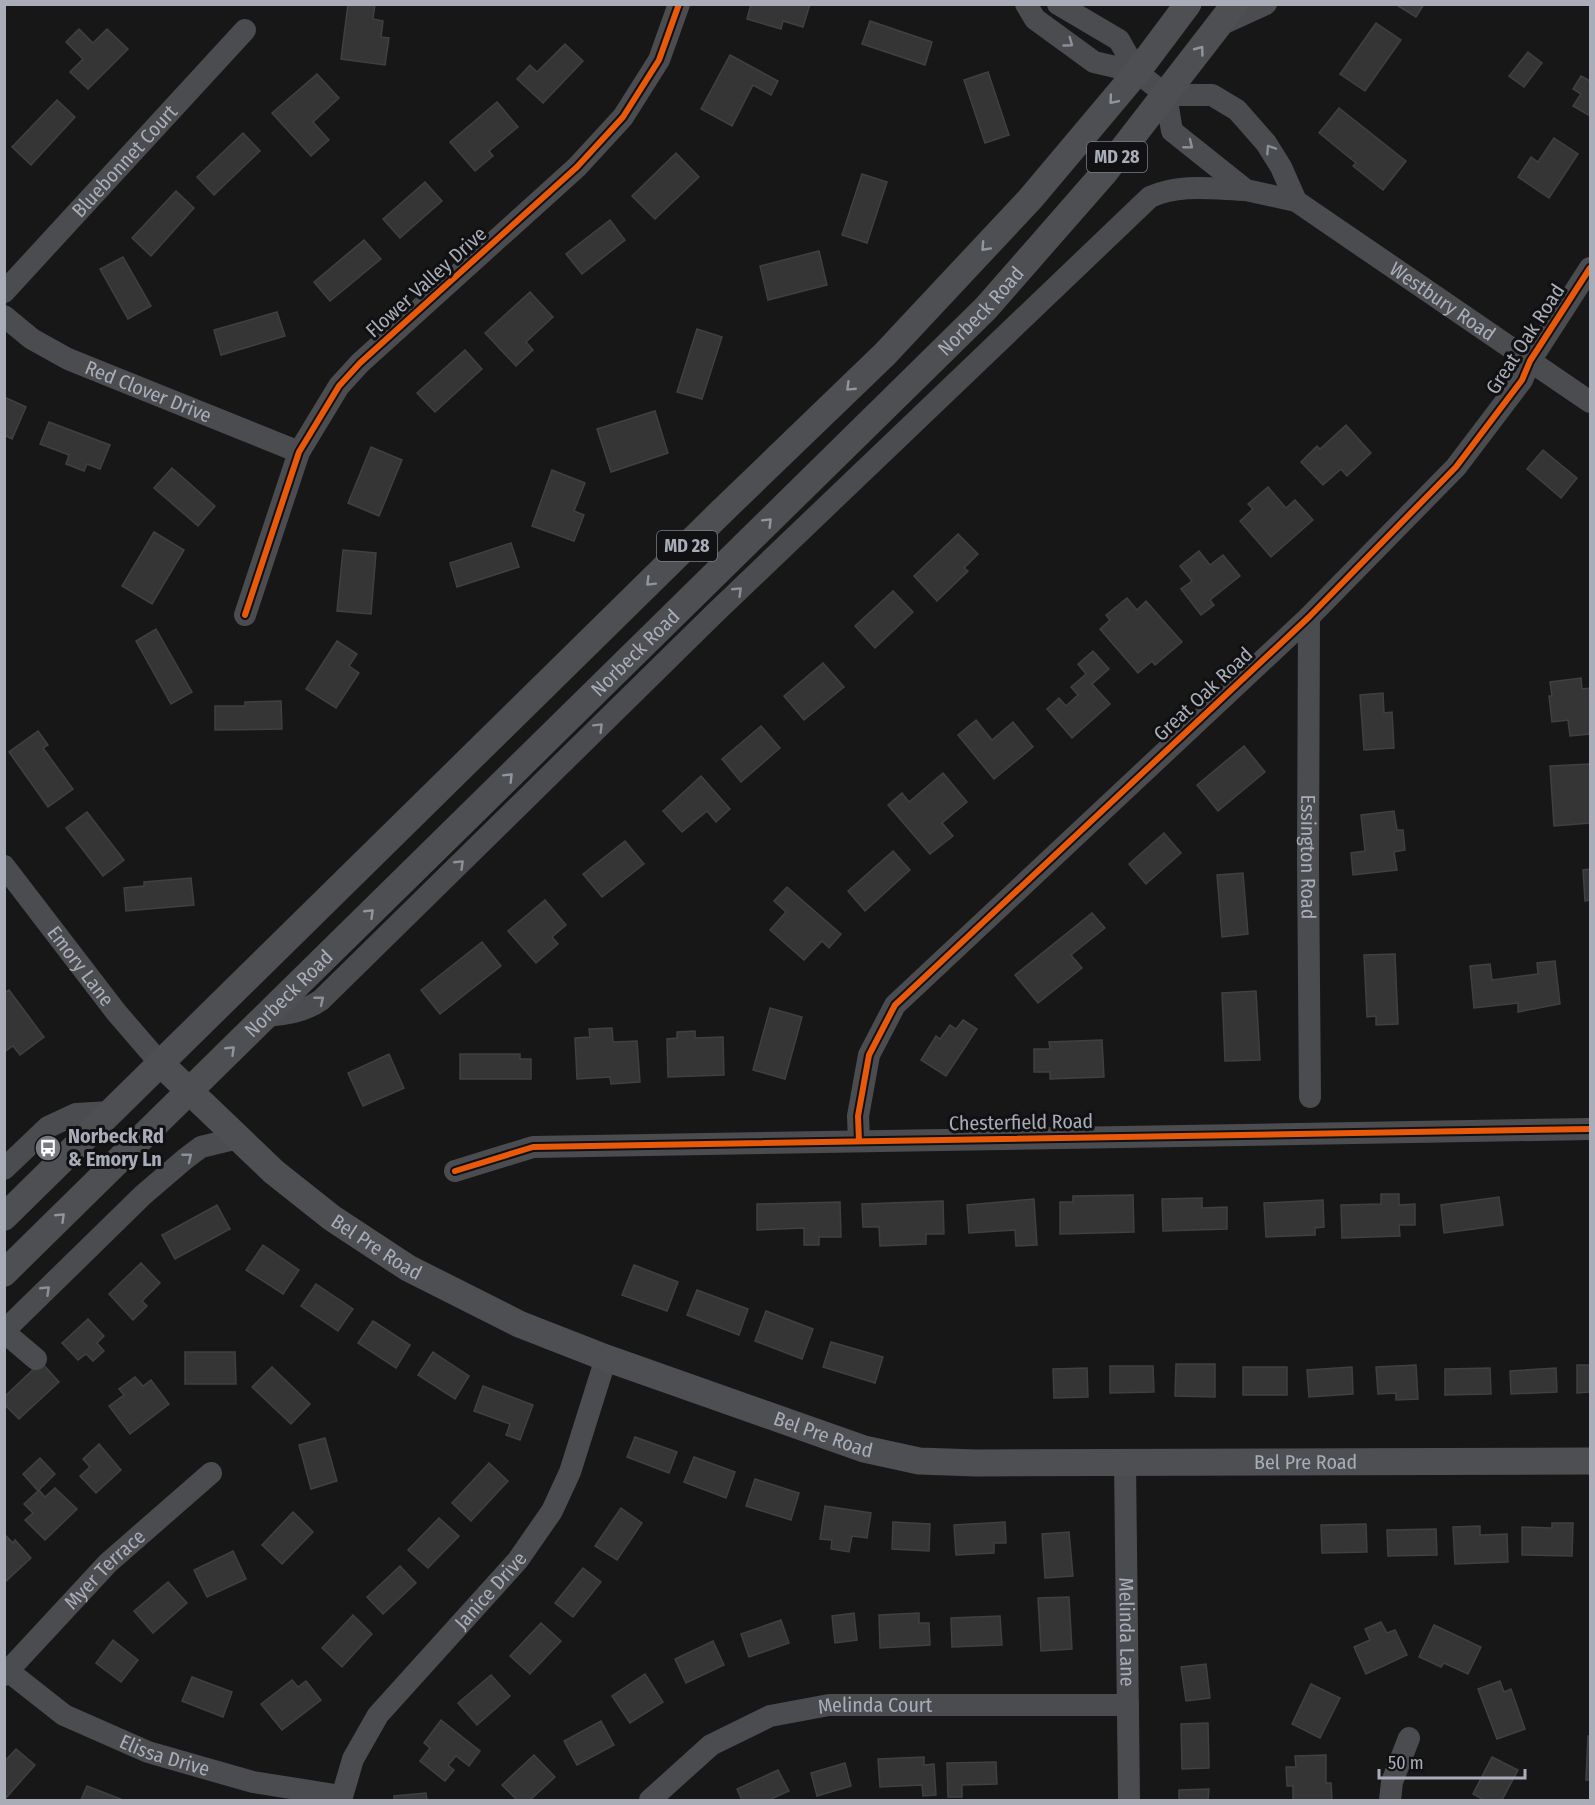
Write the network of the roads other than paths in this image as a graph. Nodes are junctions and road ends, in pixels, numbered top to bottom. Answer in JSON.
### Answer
{"nodes":[{"id":1,"x":679,"y":4,"type":"edge"},
{"id":2,"x":1026,"y":4,"type":"edge"},
{"id":3,"x":1058,"y":4,"type":"edge"},
{"id":4,"x":1188,"y":4,"type":"edge"},
{"id":5,"x":1266,"y":4,"type":"edge"},
{"id":6,"x":1227,"y":15,"type":"edge"},
{"id":7,"x":245,"y":30,"type":"dead end"},
{"id":8,"x":1137,"y":72,"type":"junction"},
{"id":9,"x":1166,"y":95,"type":"junction"},
{"id":10,"x":1246,"y":190,"type":"junction"},
{"id":11,"x":1296,"y":201,"type":"junction"},
{"id":12,"x":1590,"y":268,"type":"edge"},
{"id":13,"x":4,"y":292,"type":"edge"},
{"id":14,"x":4,"y":316,"type":"edge"},
{"id":15,"x":1530,"y":361,"type":"junction"},
{"id":16,"x":1590,"y":402,"type":"edge"},
{"id":17,"x":299,"y":452,"type":"junction"},
{"id":18,"x":245,"y":615,"type":"dead end"},
{"id":19,"x":1309,"y":617,"type":"junction"},
{"id":20,"x":4,"y":866,"type":"edge"},
{"id":21,"x":265,"y":1016,"type":"junction"},
{"id":22,"x":160,"y":1063,"type":"junction"},
{"id":23,"x":189,"y":1091,"type":"junction"},
{"id":24,"x":1310,"y":1096,"type":"dead end"},
{"id":25,"x":110,"y":1112,"type":"junction"},
{"id":26,"x":1590,"y":1129,"type":"edge"},
{"id":27,"x":238,"y":1138,"type":"junction"},
{"id":28,"x":859,"y":1142,"type":"junction"},
{"id":29,"x":4,"y":1169,"type":"edge"},
{"id":30,"x":455,"y":1171,"type":"dead end"},
{"id":31,"x":4,"y":1217,"type":"edge"},
{"id":32,"x":4,"y":1273,"type":"edge"},
{"id":33,"x":4,"y":1332,"type":"edge"},
{"id":34,"x":36,"y":1359,"type":"dead end"},
{"id":35,"x":606,"y":1359,"type":"junction"},
{"id":36,"x":1590,"y":1461,"type":"edge"},
{"id":37,"x":1125,"y":1462,"type":"junction"},
{"id":38,"x":212,"y":1473,"type":"dead end"},
{"id":39,"x":6,"y":1673,"type":"edge"},
{"id":40,"x":1128,"y":1705,"type":"junction"},
{"id":41,"x":1409,"y":1738,"type":"dead end"},
{"id":42,"x":341,"y":1798,"type":"edge"},
{"id":43,"x":650,"y":1800,"type":"edge"},
{"id":44,"x":1129,"y":1800,"type":"edge"},
{"id":45,"x":1390,"y":1800,"type":"edge"}],
"edges":[{"from":1,"to":17,"type":"street","name":"Flower Valley Drive"},
{"from":2,"to":8,"type":"street","one_way":true},
{"from":3,"to":8,"type":"street"},
{"from":4,"to":8,"type":"main road","name":"Norbeck Road","number":"MD 28"},
{"from":5,"to":6,"type":"street"},
{"from":9,"to":6,"type":"main road","name":"Norbeck Road","number":"MD 28","one_way":true},
{"from":7,"to":13,"type":"street","name":"Bluebonnet Court"},
{"from":8,"to":9,"type":"street"},
{"from":8,"to":22,"type":"main road","name":"Norbeck Road","number":"MD 28","one_way":true},
{"from":9,"to":10,"type":"street","name":"Westbury Road","one_way":true},
{"from":11,"to":9,"type":"street","one_way":true},
{"from":21,"to":9,"type":"main road","name":"Norbeck Road","number":"MD 28","one_way":true},
{"from":10,"to":11,"type":"street","name":"Westbury Road"},
{"from":21,"to":10,"type":"street","one_way":true},
{"from":11,"to":15,"type":"street","name":"Westbury Road"},
{"from":12,"to":15,"type":"street","name":"Great Oak Road"},
{"from":14,"to":17,"type":"street","name":"Red Clover Drive"},
{"from":15,"to":16,"type":"street","name":"Westbury Road"},
{"from":15,"to":19,"type":"street","name":"Great Oak Road"},
{"from":17,"to":18,"type":"street","name":"Flower Valley Drive"},
{"from":19,"to":24,"type":"street","name":"Essington Road"},
{"from":19,"to":28,"type":"street","name":"Great Oak Road"},
{"from":20,"to":22,"type":"street","name":"Emory Lane"},
{"from":23,"to":21,"type":"main road","name":"Norbeck Road","number":"MD 28","one_way":true},
{"from":22,"to":23,"type":"main road","name":"Bel Pre Road"},
{"from":22,"to":25,"type":"main road","name":"Norbeck Road","number":"MD 28"},
{"from":23,"to":27,"type":"main road","name":"Bel Pre Road"},
{"from":32,"to":23,"type":"main road","name":"Norbeck Road","number":"MD 28","one_way":true},
{"from":25,"to":29,"type":"street"},
{"from":25,"to":31,"type":"main road","name":"Norbeck Road","number":"MD 28"},
{"from":26,"to":28,"type":"street","name":"Chesterfield Road"},
{"from":33,"to":27,"type":"street","one_way":true},
{"from":27,"to":35,"type":"main road","name":"Bel Pre Road"},
{"from":28,"to":30,"type":"street","name":"Chesterfield Road"},
{"from":33,"to":34,"type":"street"},
{"from":35,"to":37,"type":"main road","name":"Bel Pre Road"},
{"from":35,"to":42,"type":"street","name":"Janice Drive"},
{"from":36,"to":37,"type":"main road","name":"Bel Pre Road"},
{"from":37,"to":40,"type":"street","name":"Melinda Lane"},
{"from":38,"to":39,"type":"street","name":"Myer Terrace"},
{"from":39,"to":42,"type":"street","name":"Elissa Drive"},
{"from":40,"to":43,"type":"street","name":"Melinda Court"},
{"from":40,"to":44,"type":"street","name":"Melinda Lane"},
{"from":41,"to":45,"type":"street"}]}
